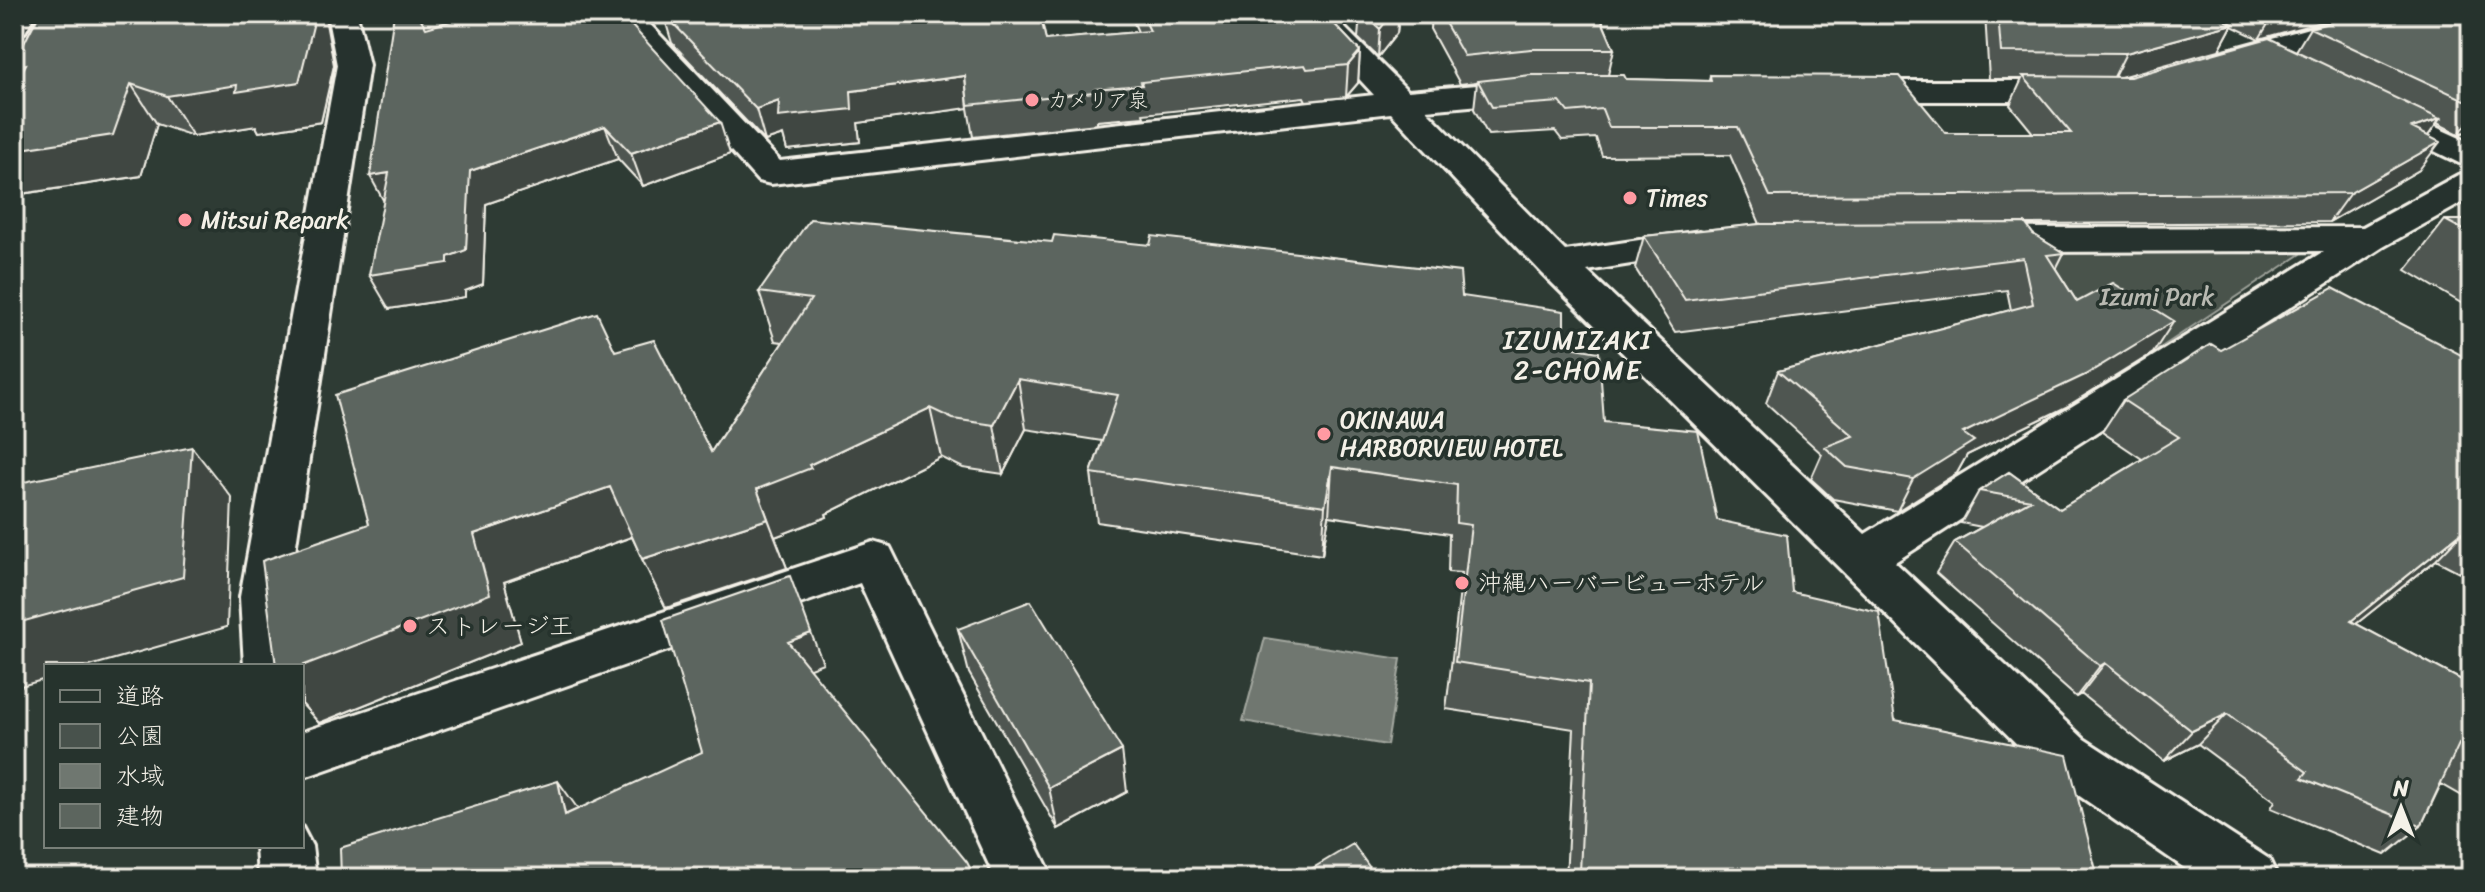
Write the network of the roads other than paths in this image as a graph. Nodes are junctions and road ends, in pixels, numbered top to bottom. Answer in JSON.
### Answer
{"nodes":[{"id":1,"x":20,"y":14,"type":"edge"},
{"id":2,"x":342,"y":14,"type":"edge"},
{"id":3,"x":1314,"y":14,"type":"edge"},
{"id":4,"x":2395,"y":14,"type":"edge"},
{"id":5,"x":14,"y":25,"type":"edge"},
{"id":6,"x":645,"y":27,"type":"edge"},
{"id":7,"x":2216,"y":33,"type":"edge"},
{"id":8,"x":2256,"y":52,"type":"junction"},
{"id":9,"x":2190,"y":71,"type":"edge"},
{"id":10,"x":2297,"y":72,"type":"edge"},
{"id":11,"x":1573,"y":90,"type":"edge"},
{"id":12,"x":1828,"y":91,"type":"edge"},
{"id":13,"x":2098,"y":91,"type":"edge"},
{"id":14,"x":2351,"y":98,"type":"edge"},
{"id":15,"x":1401,"y":102,"type":"junction"},
{"id":16,"x":2471,"y":156,"type":"edge"},
{"id":17,"x":2471,"y":183,"type":"edge"},
{"id":18,"x":2370,"y":239,"type":"junction"},
{"id":19,"x":1736,"y":240,"type":"edge"},
{"id":20,"x":1942,"y":240,"type":"edge"},
{"id":21,"x":1556,"y":264,"type":"junction"},
{"id":22,"x":1862,"y":559,"type":"junction"},
{"id":23,"x":269,"y":664,"type":"edge"},
{"id":24,"x":304,"y":754,"type":"edge"},
{"id":25,"x":284,"y":848,"type":"edge"},
{"id":26,"x":287,"y":878,"type":"edge"},
{"id":27,"x":1024,"y":878,"type":"edge"},
{"id":28,"x":2249,"y":878,"type":"edge"}],
"edges":[{"from":1,"to":5,"type":"main road"},
{"from":2,"to":23,"type":"main road"},
{"from":3,"to":15,"type":"main road"},
{"from":4,"to":8,"type":"main road"},
{"from":6,"to":15,"type":"main road"},
{"from":7,"to":8,"type":"main road"},
{"from":8,"to":9,"type":"main road"},
{"from":8,"to":10,"type":"main road"},
{"from":11,"to":15,"type":"main road"},
{"from":12,"to":13,"type":"main road"},
{"from":14,"to":16,"type":"main road"},
{"from":15,"to":21,"type":"main road"},
{"from":17,"to":18,"type":"main road"},
{"from":18,"to":20,"type":"main road"},
{"from":18,"to":22,"type":"main road"},
{"from":19,"to":21,"type":"main road"},
{"from":21,"to":22,"type":"main road"},
{"from":22,"to":28,"type":"main road"},
{"from":24,"to":27,"type":"main road"},
{"from":25,"to":26,"type":"main road"}]}
